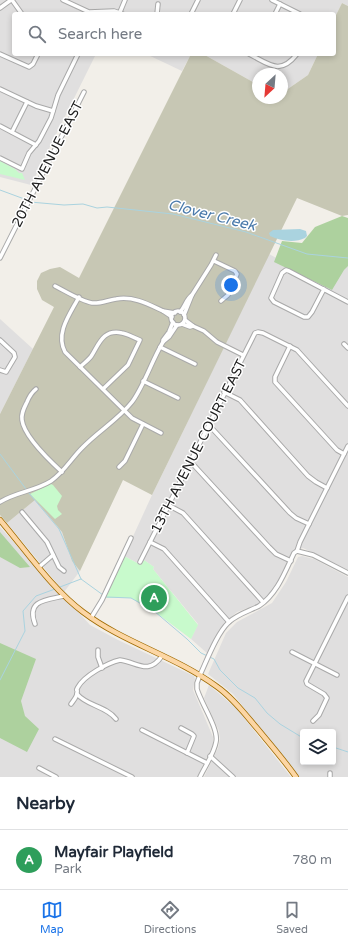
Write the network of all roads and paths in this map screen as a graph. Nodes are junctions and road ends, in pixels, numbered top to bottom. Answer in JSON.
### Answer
{"nodes":[{"id":1,"x":12,"y":0,"type":"edge"},
{"id":2,"x":63,"y":0,"type":"edge"},
{"id":3,"x":125,"y":0,"type":"edge"},
{"id":4,"x":198,"y":0,"type":"edge"},
{"id":5,"x":240,"y":0,"type":"edge"},
{"id":6,"x":272,"y":0,"type":"edge"},
{"id":7,"x":158,"y":4,"type":"dead end"},
{"id":8,"x":280,"y":4,"type":"junction"},
{"id":9,"x":0,"y":8,"type":"edge"},
{"id":10,"x":21,"y":12,"type":"edge"},
{"id":11,"x":90,"y":12,"type":"edge"},
{"id":12,"x":104,"y":12,"type":"edge"},
{"id":13,"x":116,"y":12,"type":"edge"},
{"id":14,"x":121,"y":12,"type":"edge"},
{"id":15,"x":157,"y":12,"type":"edge"},
{"id":16,"x":192,"y":12,"type":"edge"},
{"id":17,"x":234,"y":12,"type":"edge"},
{"id":18,"x":276,"y":12,"type":"edge"},
{"id":19,"x":296,"y":12,"type":"edge"},
{"id":20,"x":0,"y":54,"type":"edge"},
{"id":21,"x":37,"y":56,"type":"edge"},
{"id":22,"x":77,"y":56,"type":"edge"},
{"id":23,"x":253,"y":56,"type":"edge"},
{"id":24,"x":295,"y":56,"type":"edge"},
{"id":25,"x":1,"y":90,"type":"edge"},
{"id":26,"x":84,"y":92,"type":"dead end"},
{"id":27,"x":27,"y":102,"type":"junction"},
{"id":28,"x":53,"y":111,"type":"junction"},
{"id":29,"x":0,"y":126,"type":"edge"},
{"id":30,"x":12,"y":132,"type":"junction"},
{"id":31,"x":36,"y":144,"type":"junction"},
{"id":32,"x":0,"y":158,"type":"edge"},
{"id":33,"x":216,"y":255,"type":"dead end"},
{"id":34,"x":0,"y":258,"type":"edge"},
{"id":35,"x":214,"y":261,"type":"junction"},
{"id":36,"x":55,"y":286,"type":"dead end"},
{"id":37,"x":324,"y":290,"type":"junction"},
{"id":38,"x":192,"y":295,"type":"junction"},
{"id":39,"x":79,"y":297,"type":"junction"},
{"id":40,"x":222,"y":301,"type":"dead end"},
{"id":41,"x":348,"y":302,"type":"edge"},
{"id":42,"x":163,"y":311,"type":"junction"},
{"id":43,"x":177,"y":312,"type":"junction"},
{"id":44,"x":184,"y":315,"type":"junction"},
{"id":45,"x":172,"y":317,"type":"junction"},
{"id":46,"x":185,"y":320,"type":"junction"},
{"id":47,"x":173,"y":322,"type":"junction"},
{"id":48,"x":182,"y":324,"type":"junction"},
{"id":49,"x":177,"y":325,"type":"junction"},
{"id":50,"x":193,"y":326,"type":"junction"},
{"id":51,"x":0,"y":340,"type":"edge"},
{"id":52,"x":163,"y":342,"type":"junction"},
{"id":53,"x":344,"y":344,"type":"dead end"},
{"id":54,"x":290,"y":346,"type":"junction"},
{"id":55,"x":160,"y":347,"type":"junction"},
{"id":56,"x":348,"y":348,"type":"edge"},
{"id":57,"x":243,"y":355,"type":"junction"},
{"id":58,"x":194,"y":364,"type":"dead end"},
{"id":59,"x":80,"y":367,"type":"junction"},
{"id":60,"x":0,"y":370,"type":"edge"},
{"id":61,"x":143,"y":381,"type":"junction"},
{"id":62,"x":36,"y":389,"type":"dead end"},
{"id":63,"x":103,"y":389,"type":"junction"},
{"id":64,"x":224,"y":392,"type":"junction"},
{"id":65,"x":178,"y":398,"type":"dead end"},
{"id":66,"x":348,"y":406,"type":"edge"},
{"id":67,"x":124,"y":411,"type":"junction"},
{"id":68,"x":143,"y":424,"type":"junction"},
{"id":69,"x":208,"y":424,"type":"junction"},
{"id":70,"x":161,"y":433,"type":"dead end"},
{"id":71,"x":348,"y":446,"type":"edge"},
{"id":72,"x":344,"y":454,"type":"junction"},
{"id":73,"x":190,"y":461,"type":"junction"},
{"id":74,"x":118,"y":467,"type":"dead end"},
{"id":75,"x":62,"y":472,"type":"junction"},
{"id":76,"x":327,"y":488,"type":"junction"},
{"id":77,"x":0,"y":502,"type":"edge"},
{"id":78,"x":168,"y":505,"type":"junction"},
{"id":79,"x":22,"y":512,"type":"dead end"},
{"id":80,"x":0,"y":520,"type":"edge"},
{"id":81,"x":309,"y":524,"type":"junction"},
{"id":82,"x":131,"y":538,"type":"dead end"},
{"id":83,"x":150,"y":542,"type":"junction"},
{"id":84,"x":297,"y":551,"type":"junction"},
{"id":85,"x":53,"y":555,"type":"junction"},
{"id":86,"x":290,"y":560,"type":"junction"},
{"id":87,"x":140,"y":562,"type":"dead end"},
{"id":88,"x":39,"y":567,"type":"junction"},
{"id":89,"x":64,"y":571,"type":"dead end"},
{"id":90,"x":348,"y":573,"type":"edge"},
{"id":91,"x":64,"y":596,"type":"junction"},
{"id":92,"x":348,"y":597,"type":"edge"},
{"id":93,"x":263,"y":602,"type":"junction"},
{"id":94,"x":91,"y":618,"type":"junction"},
{"id":95,"x":229,"y":622,"type":"junction"},
{"id":96,"x":35,"y":624,"type":"dead end"},
{"id":97,"x":98,"y":650,"type":"dead end"},
{"id":98,"x":292,"y":652,"type":"dead end"},
{"id":99,"x":162,"y":656,"type":"junction"},
{"id":100,"x":314,"y":663,"type":"junction"},
{"id":101,"x":102,"y":668,"type":"junction"},
{"id":102,"x":200,"y":675,"type":"junction"},
{"id":103,"x":337,"y":675,"type":"dead end"},
{"id":104,"x":77,"y":694,"type":"junction"},
{"id":105,"x":71,"y":704,"type":"dead end"},
{"id":106,"x":116,"y":719,"type":"dead end"},
{"id":107,"x":313,"y":721,"type":"dead end"},
{"id":108,"x":181,"y":728,"type":"dead end"},
{"id":109,"x":142,"y":730,"type":"dead end"},
{"id":110,"x":55,"y":738,"type":"dead end"},
{"id":111,"x":187,"y":753,"type":"junction"},
{"id":112,"x":210,"y":756,"type":"junction"},
{"id":113,"x":207,"y":763,"type":"junction"},
{"id":114,"x":39,"y":768,"type":"dead end"},
{"id":115,"x":126,"y":776,"type":"edge"},
{"id":116,"x":56,"y":777,"type":"edge"},
{"id":117,"x":132,"y":777,"type":"edge"},
{"id":118,"x":200,"y":777,"type":"edge"},
{"id":119,"x":233,"y":777,"type":"edge"},
{"id":120,"x":296,"y":777,"type":"edge"}],
"edges":[{"from":1,"to":9,"type":"street"},
{"from":1,"to":10,"type":"street"},
{"from":2,"to":11,"type":"street"},
{"from":3,"to":14,"type":"street"},
{"from":4,"to":16,"type":"street"},
{"from":5,"to":17,"type":"street"},
{"from":6,"to":8,"type":"street"},
{"from":7,"to":15,"type":"street"},
{"from":8,"to":18,"type":"street"},
{"from":8,"to":19,"type":"street"},
{"from":12,"to":13,"type":"street"},
{"from":20,"to":21,"type":"street"},
{"from":22,"to":28,"type":"street"},
{"from":23,"to":24,"type":"street"},
{"from":25,"to":27,"type":"street"},
{"from":26,"to":34,"type":"street","name":"20TH AVENUE EAST"},
{"from":27,"to":28,"type":"street"},
{"from":27,"to":30,"type":"street"},
{"from":28,"to":31,"type":"street"},
{"from":29,"to":30,"type":"street"},
{"from":30,"to":31,"type":"street"},
{"from":31,"to":32,"type":"street"},
{"from":33,"to":35,"type":"street"},
{"from":35,"to":38,"type":"street"},
{"from":35,"to":40,"type":"street"},
{"from":36,"to":39,"type":"street"},
{"from":37,"to":37,"type":"street"},
{"from":37,"to":41,"type":"street"},
{"from":38,"to":43,"type":"street"},
{"from":38,"to":44,"type":"street"},
{"from":39,"to":42,"type":"street"},
{"from":39,"to":59,"type":"street"},
{"from":42,"to":43,"type":"street"},
{"from":42,"to":45,"type":"street"},
{"from":43,"to":44,"type":"street"},
{"from":43,"to":45,"type":"street"},
{"from":44,"to":46,"type":"street"},
{"from":45,"to":47,"type":"street"},
{"from":46,"to":48,"type":"street"},
{"from":46,"to":50,"type":"street"},
{"from":47,"to":49,"type":"street"},
{"from":47,"to":52,"type":"street"},
{"from":48,"to":49,"type":"street"},
{"from":48,"to":50,"type":"street"},
{"from":49,"to":52,"type":"street"},
{"from":50,"to":57,"type":"street"},
{"from":51,"to":60,"type":"street"},
{"from":52,"to":55,"type":"street"},
{"from":53,"to":56,"type":"street"},
{"from":54,"to":57,"type":"street","name":"13TH AVENUE COURT EAST"},
{"from":54,"to":66,"type":"street"},
{"from":54,"to":72,"type":"street"},
{"from":55,"to":58,"type":"street"},
{"from":55,"to":61,"type":"street"},
{"from":57,"to":64,"type":"street","name":"13TH AVENUE COURT EAST"},
{"from":59,"to":63,"type":"street"},
{"from":59,"to":63,"type":"street"},
{"from":61,"to":65,"type":"street"},
{"from":61,"to":67,"type":"street"},
{"from":62,"to":75,"type":"street"},
{"from":63,"to":67,"type":"street"},
{"from":64,"to":69,"type":"street","name":"13TH AVENUE COURT EAST"},
{"from":64,"to":76,"type":"street"},
{"from":67,"to":68,"type":"street"},
{"from":67,"to":75,"type":"street"},
{"from":68,"to":70,"type":"street"},
{"from":68,"to":74,"type":"street"},
{"from":69,"to":73,"type":"street","name":"13TH AVENUE COURT EAST"},
{"from":69,"to":81,"type":"street"},
{"from":71,"to":72,"type":"street"},
{"from":72,"to":76,"type":"street"},
{"from":73,"to":78,"type":"street","name":"13TH AVENUE COURT EAST"},
{"from":73,"to":86,"type":"street"},
{"from":75,"to":77,"type":"street"},
{"from":76,"to":81,"type":"street"},
{"from":78,"to":83,"type":"street","name":"13TH AVENUE COURT EAST"},
{"from":78,"to":93,"type":"street"},
{"from":79,"to":85,"type":"street"},
{"from":80,"to":88,"type":"main road"},
{"from":81,"to":84,"type":"street"},
{"from":82,"to":94,"type":"street"},
{"from":83,"to":87,"type":"street","name":"13TH AVENUE COURT EAST"},
{"from":83,"to":95,"type":"street"},
{"from":84,"to":86,"type":"street"},
{"from":84,"to":90,"type":"street"},
{"from":85,"to":88,"type":"street"},
{"from":85,"to":89,"type":"street"},
{"from":86,"to":93,"type":"street"},
{"from":88,"to":91,"type":"main road"},
{"from":91,"to":94,"type":"main road"},
{"from":91,"to":96,"type":"street"},
{"from":92,"to":100,"type":"street"},
{"from":93,"to":95,"type":"street"},
{"from":94,"to":99,"type":"main road"},
{"from":95,"to":102,"type":"street"},
{"from":97,"to":101,"type":"street"},
{"from":98,"to":100,"type":"street"},
{"from":99,"to":101,"type":"street"},
{"from":99,"to":102,"type":"main road"},
{"from":100,"to":103,"type":"street"},
{"from":100,"to":107,"type":"street"},
{"from":101,"to":104,"type":"street"},
{"from":102,"to":112,"type":"street"},
{"from":102,"to":120,"type":"main road"},
{"from":104,"to":105,"type":"street"},
{"from":104,"to":106,"type":"street"},
{"from":108,"to":111,"type":"street"},
{"from":109,"to":111,"type":"street"},
{"from":110,"to":115,"type":"street"},
{"from":111,"to":113,"type":"street"},
{"from":112,"to":113,"type":"street"},
{"from":112,"to":119,"type":"street"},
{"from":113,"to":118,"type":"street"},
{"from":114,"to":116,"type":"street"},
{"from":115,"to":117,"type":"street"}]}
